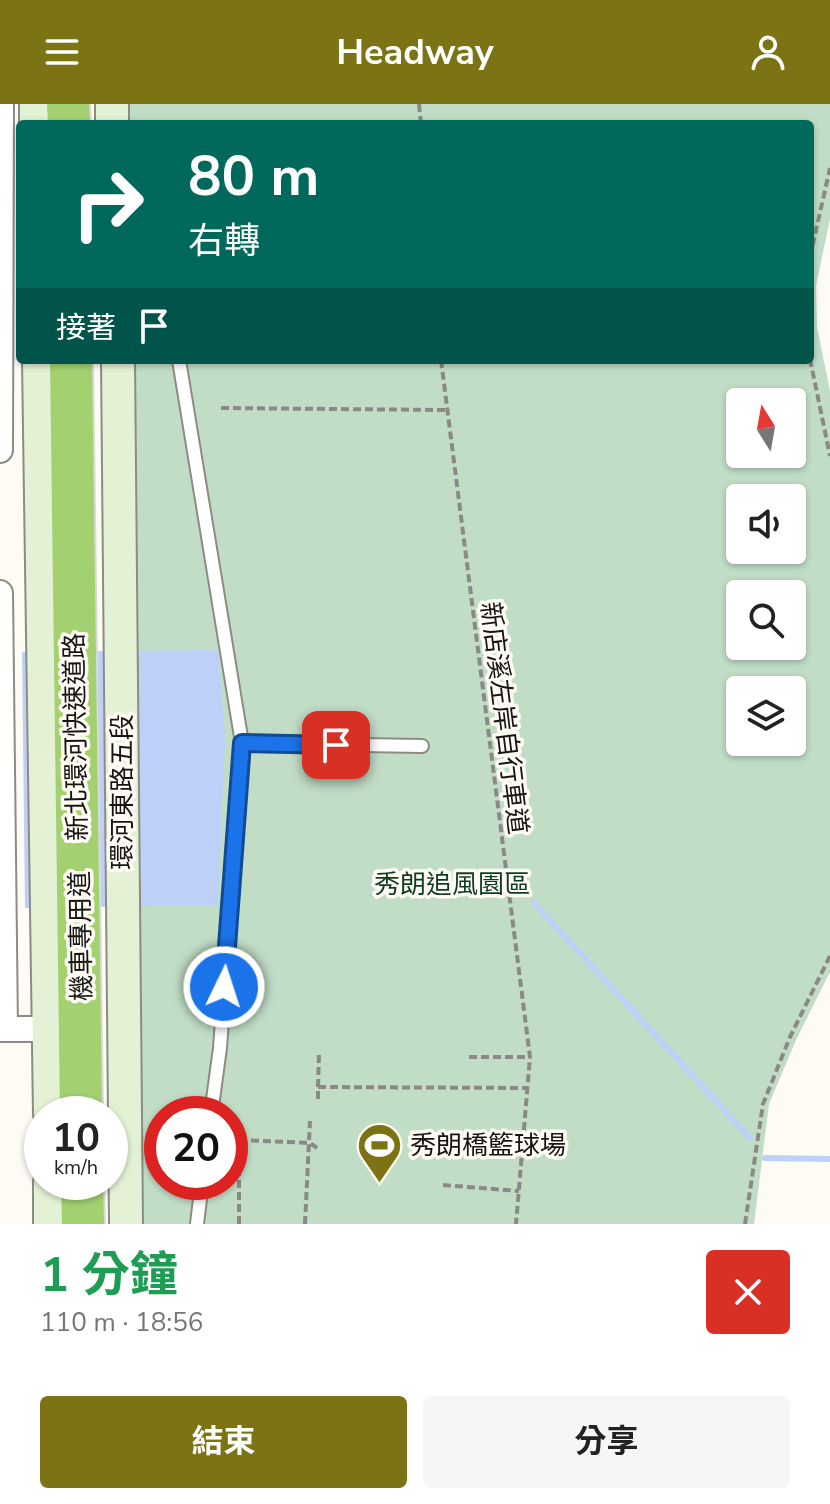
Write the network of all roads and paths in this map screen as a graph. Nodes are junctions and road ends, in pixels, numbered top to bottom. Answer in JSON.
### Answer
{"nodes":[{"id":1,"x":1,"y":104,"type":"edge"},
{"id":2,"x":830,"y":168,"type":"edge"},
{"id":3,"x":814,"y":239,"type":"edge"},
{"id":4,"x":39,"y":364,"type":"edge"},
{"id":5,"x":57,"y":364,"type":"edge"},
{"id":6,"x":71,"y":364,"type":"edge"},
{"id":7,"x":91,"y":364,"type":"edge"},
{"id":8,"x":103,"y":364,"type":"edge"},
{"id":9,"x":118,"y":364,"type":"edge"},
{"id":10,"x":180,"y":364,"type":"edge"},
{"id":11,"x":441,"y":364,"type":"edge"},
{"id":12,"x":811,"y":364,"type":"edge"},
{"id":13,"x":221,"y":408,"type":"dead end"},
{"id":14,"x":446,"y":410,"type":"junction"},
{"id":15,"x":0,"y":450,"type":"edge"},
{"id":16,"x":830,"y":456,"type":"edge"},
{"id":17,"x":0,"y":593,"type":"edge"},
{"id":18,"x":242,"y":743,"type":"junction"},
{"id":19,"x":422,"y":746,"type":"dead end"},
{"id":20,"x":830,"y":956,"type":"edge"},
{"id":21,"x":2,"y":1029,"type":"edge"},
{"id":22,"x":50,"y":1029,"type":"junction"},
{"id":23,"x":319,"y":1054,"type":"dead end"},
{"id":24,"x":469,"y":1057,"type":"dead end"},
{"id":25,"x":530,"y":1057,"type":"junction"},
{"id":26,"x":318,"y":1087,"type":"junction"},
{"id":27,"x":527,"y":1088,"type":"junction"},
{"id":28,"x":50,"y":1096,"type":"edge"},
{"id":29,"x":70,"y":1096,"type":"edge"},
{"id":30,"x":81,"y":1096,"type":"edge"},
{"id":31,"x":100,"y":1096,"type":"edge"},
{"id":32,"x":213,"y":1096,"type":"edge"},
{"id":33,"x":318,"y":1099,"type":"dead end"},
{"id":34,"x":310,"y":1121,"type":"dead end"},
{"id":35,"x":310,"y":1143,"type":"junction"},
{"id":36,"x":317,"y":1148,"type":"dead end"},
{"id":37,"x":443,"y":1185,"type":"dead end"},
{"id":38,"x":519,"y":1191,"type":"junction"},
{"id":39,"x":50,"y":1200,"type":"edge"},
{"id":40,"x":71,"y":1200,"type":"edge"},
{"id":41,"x":82,"y":1200,"type":"edge"},
{"id":42,"x":101,"y":1200,"type":"edge"},
{"id":43,"x":200,"y":1200,"type":"edge"},
{"id":44,"x":50,"y":1224,"type":"edge"},
{"id":45,"x":72,"y":1224,"type":"edge"},
{"id":46,"x":83,"y":1224,"type":"edge"},
{"id":47,"x":101,"y":1224,"type":"edge"},
{"id":48,"x":112,"y":1224,"type":"edge"},
{"id":49,"x":126,"y":1224,"type":"edge"},
{"id":50,"x":197,"y":1224,"type":"edge"},
{"id":51,"x":239,"y":1224,"type":"edge"},
{"id":52,"x":305,"y":1224,"type":"edge"},
{"id":53,"x":516,"y":1224,"type":"edge"},
{"id":54,"x":745,"y":1224,"type":"edge"}],
"edges":[{"from":1,"to":15,"type":"street"},
{"from":2,"to":3,"type":"path"},
{"from":4,"to":22,"type":"street"},
{"from":5,"to":29,"type":"street","name":"機車專用道"},
{"from":6,"to":30,"type":"highway","name":"新北環河快速道路"},
{"from":7,"to":31,"type":"highway","name":"新北環河快速道路"},
{"from":8,"to":48,"type":"street","name":"機車專用道"},
{"from":9,"to":49,"type":"street","name":"環河東路五段"},
{"from":10,"to":18,"type":"lane"},
{"from":11,"to":14,"type":"path","name":"新店溪左岸自行車道"},
{"from":12,"to":16,"type":"path"},
{"from":13,"to":14,"type":"path"},
{"from":14,"to":25,"type":"path","name":"新店溪左岸自行車道"},
{"from":17,"to":21,"type":"street"},
{"from":18,"to":19,"type":"lane"},
{"from":18,"to":32,"type":"lane"},
{"from":20,"to":54,"type":"path"},
{"from":21,"to":22,"type":"street"},
{"from":22,"to":28,"type":"street"},
{"from":23,"to":26,"type":"path"},
{"from":24,"to":25,"type":"path"},
{"from":25,"to":27,"type":"path","name":"新店溪左岸自行車道"},
{"from":26,"to":27,"type":"path"},
{"from":26,"to":33,"type":"path"},
{"from":27,"to":38,"type":"path","name":"新店溪左岸自行車道"},
{"from":34,"to":35,"type":"path"},
{"from":35,"to":36,"type":"path"},
{"from":35,"to":51,"type":"path"},
{"from":35,"to":52,"type":"path"},
{"from":37,"to":38,"type":"path"},
{"from":38,"to":53,"type":"path","name":"新店溪左岸自行車道"},
{"from":39,"to":44,"type":"street"},
{"from":40,"to":45,"type":"street"},
{"from":41,"to":46,"type":"highway"},
{"from":42,"to":47,"type":"highway"},
{"from":43,"to":50,"type":"lane"}]}
